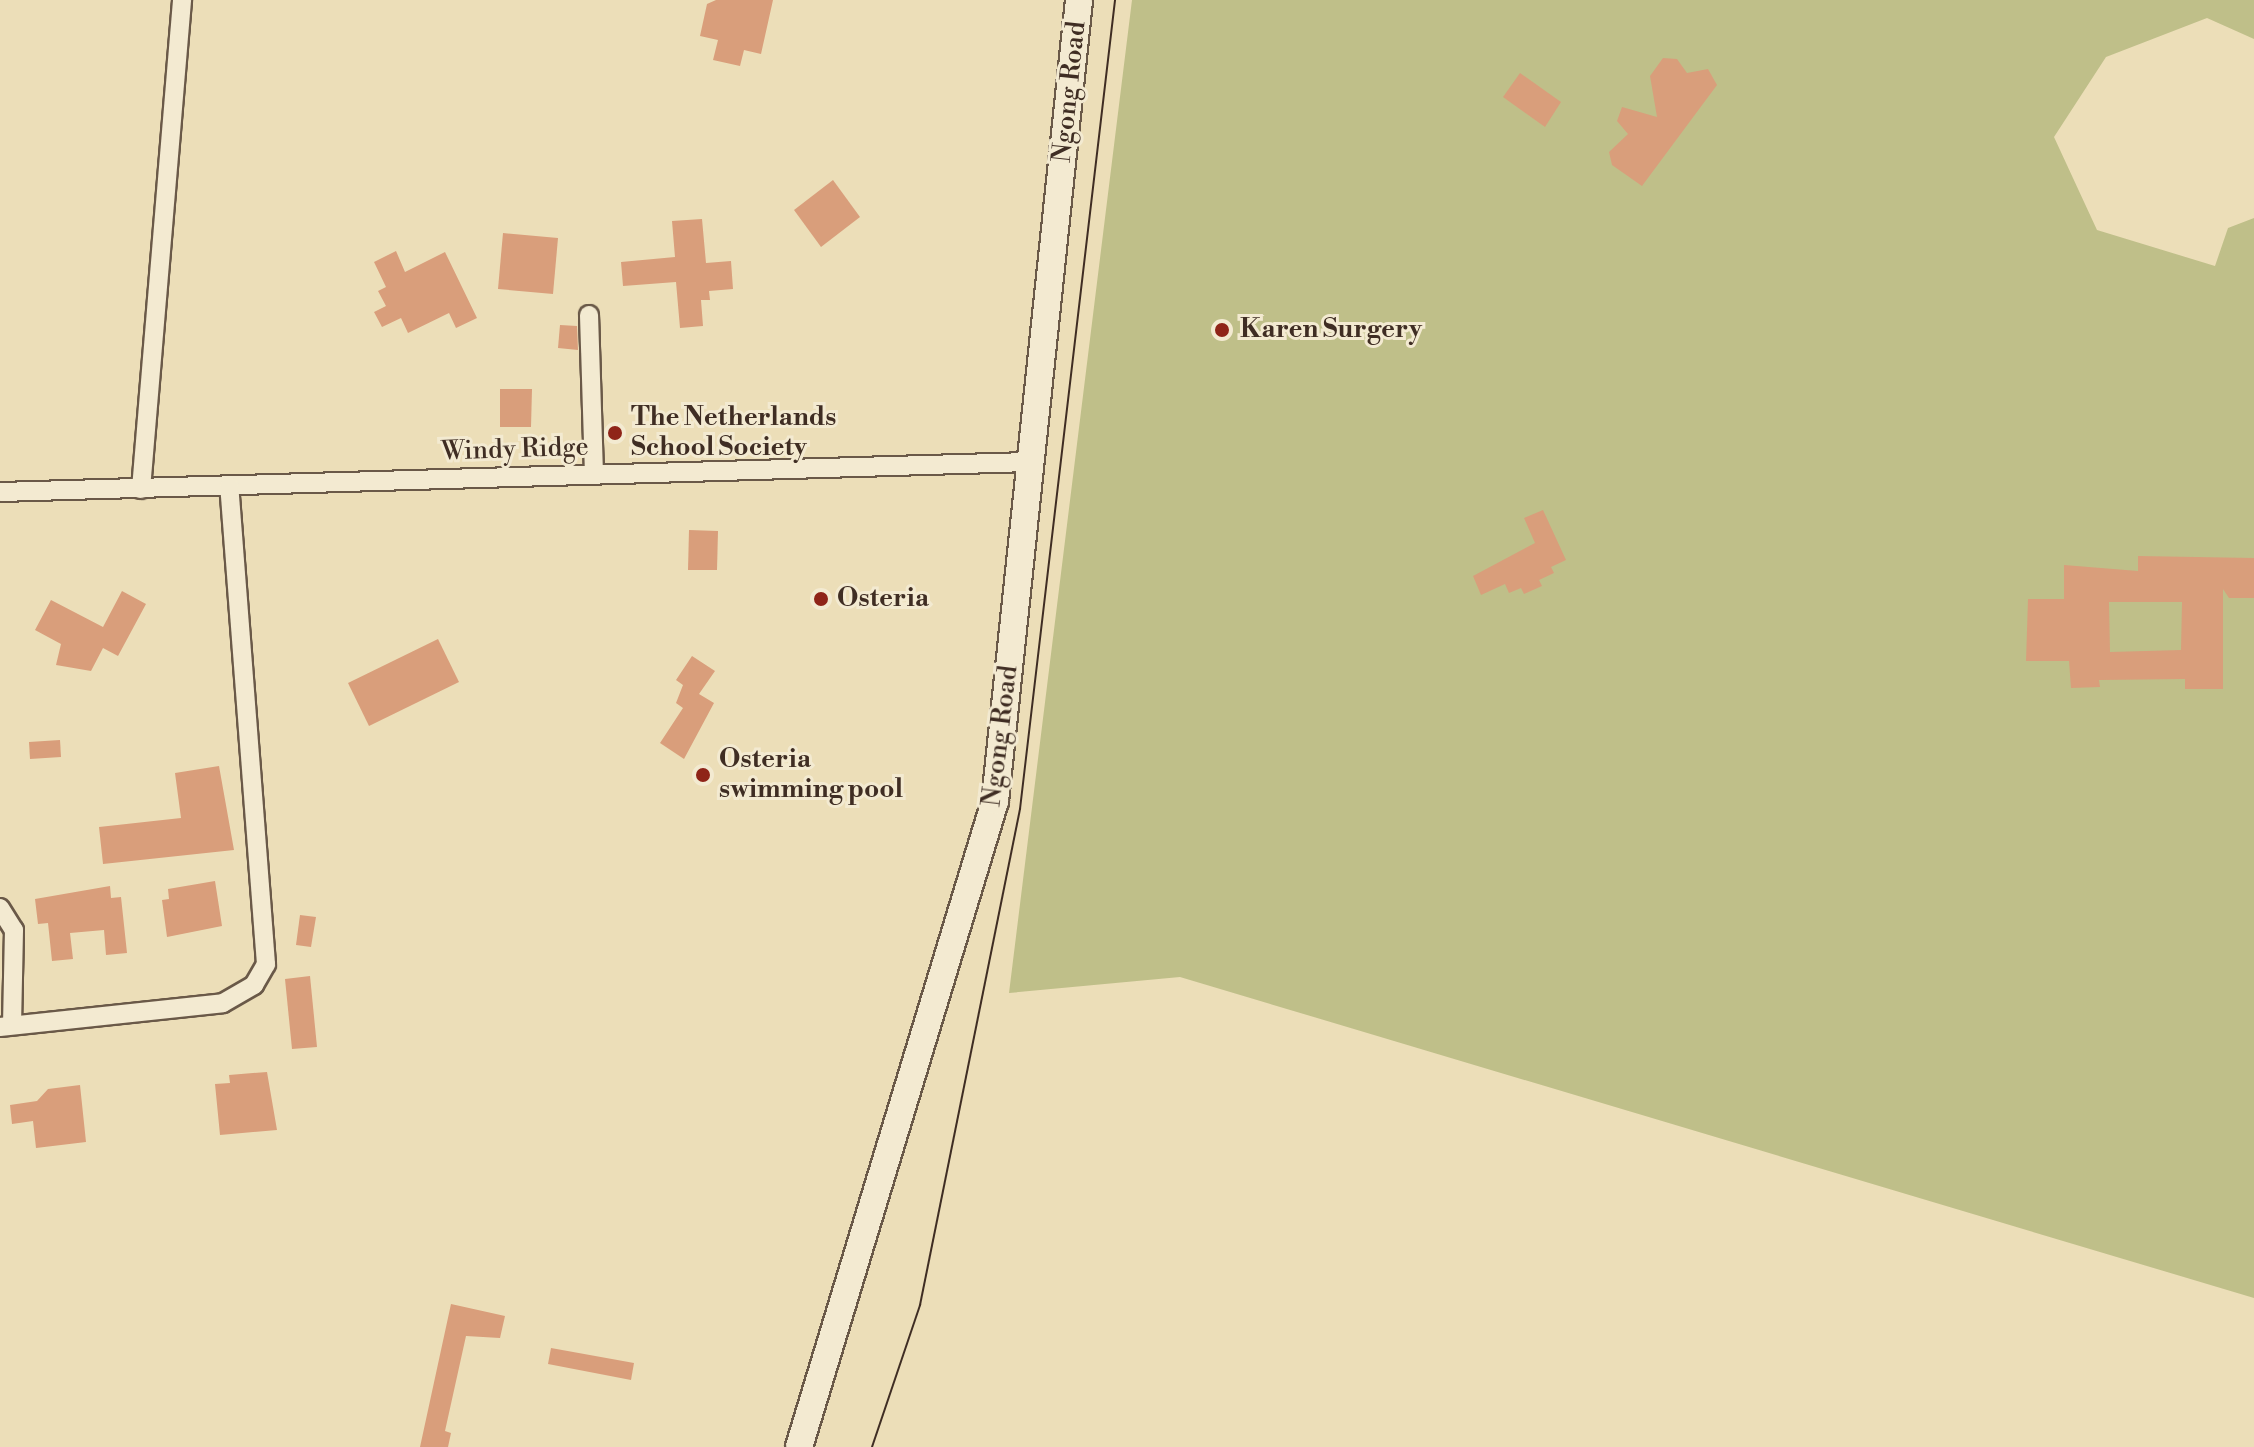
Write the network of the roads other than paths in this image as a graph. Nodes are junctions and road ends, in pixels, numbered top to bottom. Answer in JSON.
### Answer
{"nodes":[{"id":1,"x":182,"y":0,"type":"edge"},
{"id":2,"x":1079,"y":0,"type":"edge"},
{"id":3,"x":589,"y":315,"type":"dead end"},
{"id":4,"x":1032,"y":462,"type":"junction"},
{"id":5,"x":594,"y":473,"type":"junction"},
{"id":6,"x":229,"y":486,"type":"junction"},
{"id":7,"x":141,"y":489,"type":"junction"},
{"id":8,"x":0,"y":492,"type":"edge"},
{"id":9,"x":0,"y":908,"type":"edge"},
{"id":10,"x":6,"y":1026,"type":"edge"},
{"id":11,"x":799,"y":1447,"type":"edge"}],
"edges":[{"from":1,"to":7,"type":"street"},
{"from":2,"to":4,"type":"main road","name":"Ngong Road"},
{"from":3,"to":5,"type":"street"},
{"from":4,"to":5,"type":"street","name":"Windy Ridge"},
{"from":4,"to":11,"type":"main road","name":"Ngong Road"},
{"from":5,"to":6,"type":"street","name":"Windy Ridge"},
{"from":6,"to":7,"type":"street","name":"Windy Ridge"},
{"from":6,"to":10,"type":"street"},
{"from":7,"to":8,"type":"street","name":"Windy Ridge"},
{"from":9,"to":10,"type":"street"}]}
